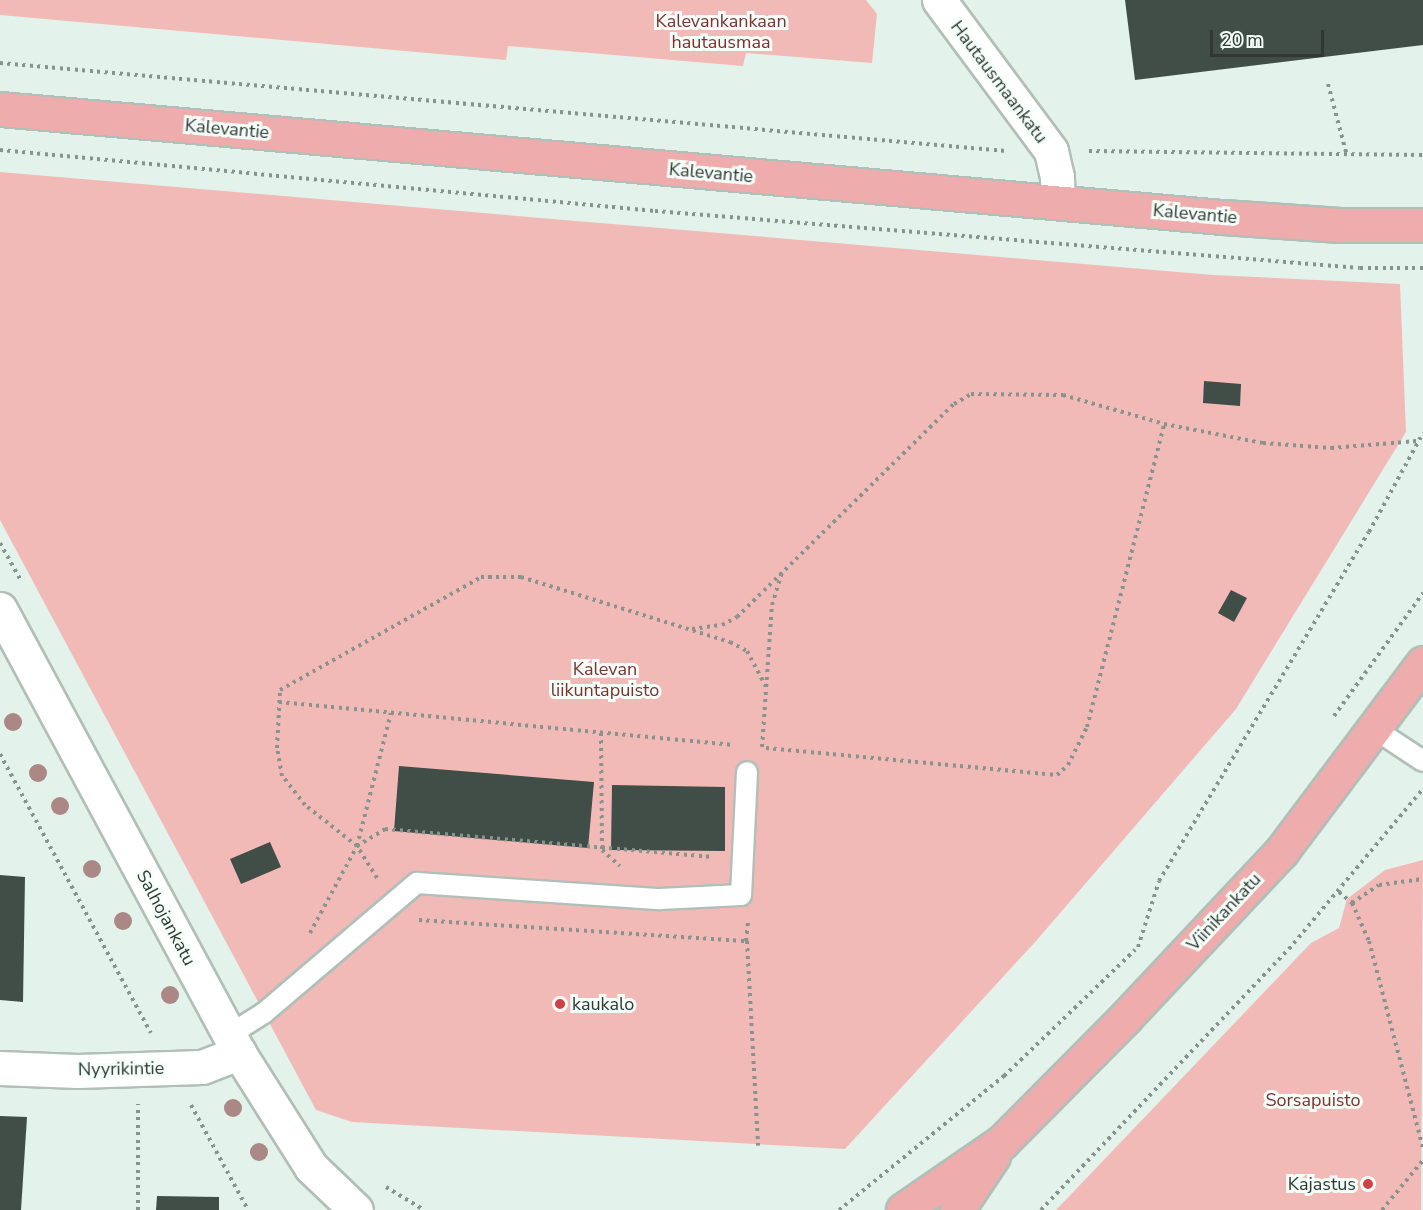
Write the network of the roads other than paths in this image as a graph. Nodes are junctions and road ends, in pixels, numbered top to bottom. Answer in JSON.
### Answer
{"nodes":[{"id":1,"x":939,"y":0,"type":"edge"},
{"id":2,"x":0,"y":109,"type":"edge"},
{"id":3,"x":1058,"y":202,"type":"junction"},
{"id":4,"x":1423,"y":225,"type":"edge"},
{"id":5,"x":0,"y":609,"type":"edge"},
{"id":6,"x":1423,"y":663,"type":"edge"},
{"id":7,"x":1376,"y":730,"type":"junction"},
{"id":8,"x":1423,"y":760,"type":"edge"},
{"id":9,"x":754,"y":765,"type":"road end"},
{"id":10,"x":234,"y":1044,"type":"junction"},
{"id":11,"x":0,"y":1068,"type":"edge"},
{"id":12,"x":1002,"y":1142,"type":"junction"},
{"id":13,"x":356,"y":1210,"type":"edge"},
{"id":14,"x":903,"y":1210,"type":"edge"},
{"id":15,"x":957,"y":1210,"type":"edge"}],
"edges":[{"from":1,"to":3,"type":"street","name":"Hautausmaankatu"},
{"from":2,"to":3,"type":"main road","name":"Kalevantie"},
{"from":3,"to":4,"type":"main road","name":"Kalevantie"},
{"from":5,"to":10,"type":"street","name":"Salhojankatu"},
{"from":6,"to":7,"type":"main road","name":"Viinikankatu"},
{"from":7,"to":8,"type":"lane"},
{"from":7,"to":12,"type":"main road","name":"Viinikankatu"},
{"from":9,"to":10,"type":"lane"},
{"from":10,"to":11,"type":"street","name":"Nyyrikintie"},
{"from":10,"to":13,"type":"street","name":"Salhojankatu"},
{"from":12,"to":14,"type":"main road","name":"Viinikankatu"},
{"from":12,"to":15,"type":"main road","name":"Viinikankatu"}]}
